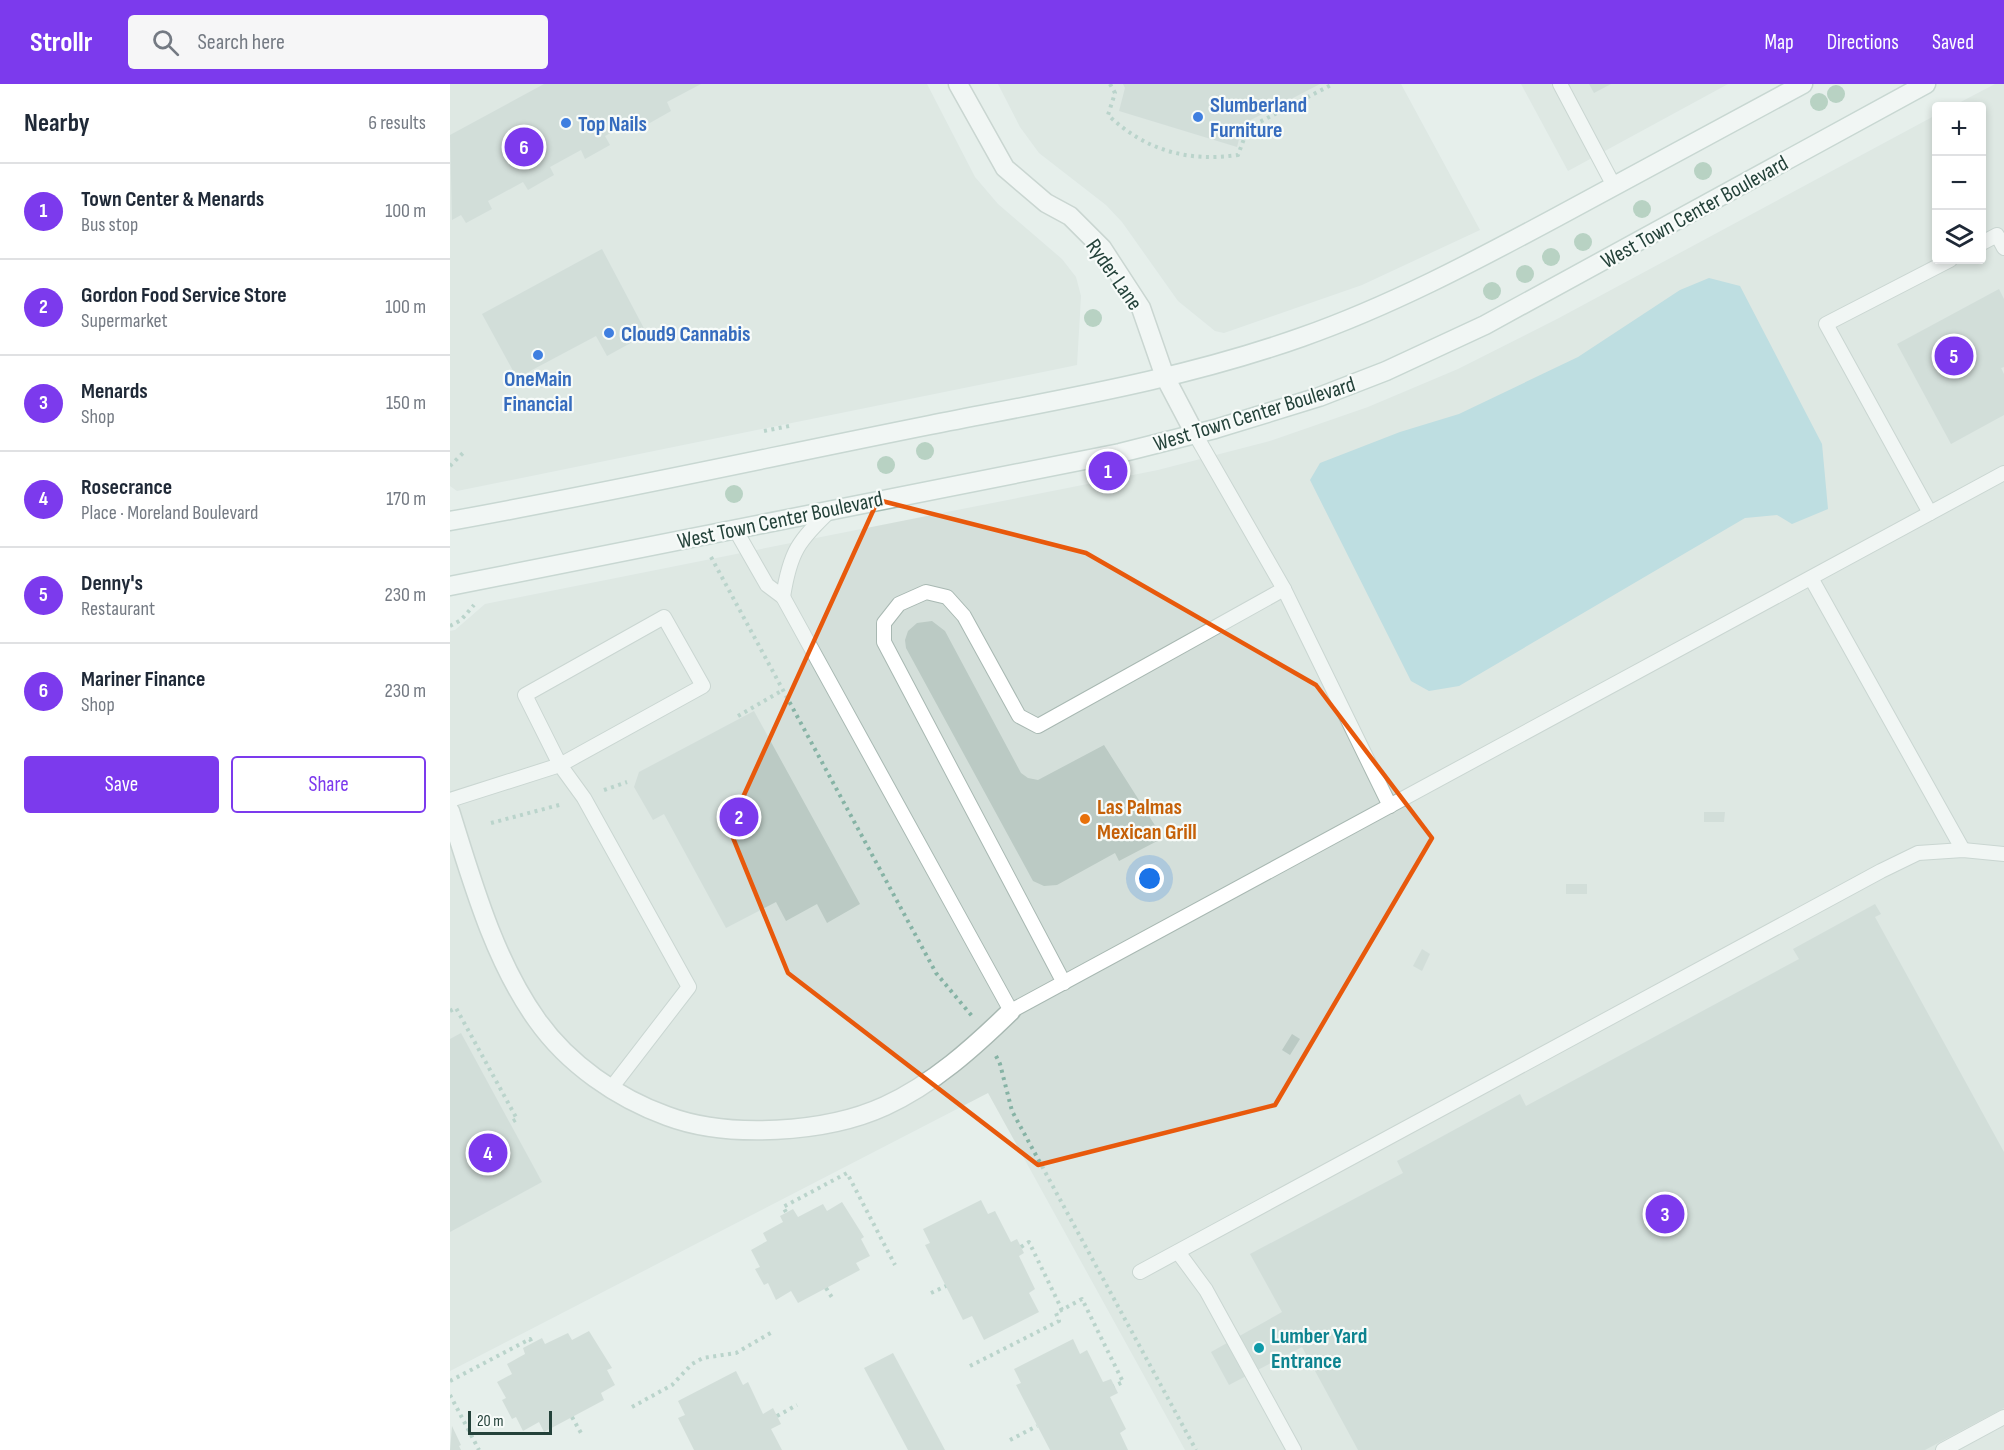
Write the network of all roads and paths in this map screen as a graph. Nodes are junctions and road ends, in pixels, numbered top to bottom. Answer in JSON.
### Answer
{"nodes":[{"id":1,"x":958,"y":84,"type":"edge"},
{"id":2,"x":1110,"y":84,"type":"edge"},
{"id":3,"x":1334,"y":84,"type":"edge"},
{"id":4,"x":1560,"y":84,"type":"edge"},
{"id":5,"x":1803,"y":84,"type":"edge"},
{"id":6,"x":1926,"y":84,"type":"edge"},
{"id":7,"x":1614,"y":186,"type":"junction"},
{"id":8,"x":1986,"y":241,"type":"edge"},
{"id":9,"x":2004,"y":248,"type":"edge"},
{"id":10,"x":1942,"y":264,"type":"edge"},
{"id":11,"x":1165,"y":377,"type":"junction"},
{"id":12,"x":789,"y":426,"type":"dead end"},
{"id":13,"x":764,"y":431,"type":"dead end"},
{"id":14,"x":1194,"y":434,"type":"junction"},
{"id":15,"x":465,"y":451,"type":"dead end"},
{"id":16,"x":450,"y":466,"type":"edge"},
{"id":17,"x":2004,"y":473,"type":"edge"},
{"id":18,"x":832,"y":509,"type":"junction"},
{"id":19,"x":1930,"y":513,"type":"junction"},
{"id":20,"x":450,"y":521,"type":"edge"},
{"id":21,"x":735,"y":529,"type":"junction"},
{"id":22,"x":710,"y":555,"type":"dead end"},
{"id":23,"x":1811,"y":578,"type":"junction"},
{"id":24,"x":450,"y":585,"type":"edge"},
{"id":25,"x":1284,"y":589,"type":"junction"},
{"id":26,"x":783,"y":597,"type":"junction"},
{"id":27,"x":480,"y":600,"type":"dead end"},
{"id":28,"x":450,"y":626,"type":"edge"},
{"id":29,"x":783,"y":690,"type":"junction"},
{"id":30,"x":738,"y":716,"type":"dead end"},
{"id":31,"x":560,"y":765,"type":"junction"},
{"id":32,"x":450,"y":800,"type":"edge"},
{"id":33,"x":1390,"y":806,"type":"junction"},
{"id":34,"x":450,"y":811,"type":"edge"},
{"id":35,"x":1963,"y":850,"type":"junction"},
{"id":36,"x":2004,"y":854,"type":"edge"},
{"id":37,"x":1064,"y":983,"type":"junction"},
{"id":38,"x":450,"y":1011,"type":"edge"},
{"id":39,"x":1011,"y":1011,"type":"junction"},
{"id":40,"x":974,"y":1019,"type":"dead end"},
{"id":41,"x":996,"y":1056,"type":"dead end"},
{"id":42,"x":612,"y":1087,"type":"junction"},
{"id":43,"x":510,"y":1123,"type":"dead end"},
{"id":44,"x":786,"y":1212,"type":"dead end"},
{"id":45,"x":1021,"y":1247,"type":"dead end"},
{"id":46,"x":1178,"y":1252,"type":"junction"},
{"id":47,"x":895,"y":1265,"type":"dead end"},
{"id":48,"x":1140,"y":1272,"type":"dead end"},
{"id":49,"x":946,"y":1286,"type":"dead end"},
{"id":50,"x":826,"y":1288,"type":"dead end"},
{"id":51,"x":932,"y":1293,"type":"dead end"},
{"id":52,"x":833,"y":1299,"type":"dead end"},
{"id":53,"x":1062,"y":1310,"type":"junction"},
{"id":54,"x":774,"y":1332,"type":"dead end"},
{"id":55,"x":532,"y":1343,"type":"dead end"},
{"id":56,"x":970,"y":1366,"type":"dead end"},
{"id":57,"x":450,"y":1381,"type":"edge"},
{"id":58,"x":1114,"y":1386,"type":"dead end"},
{"id":59,"x":450,"y":1395,"type":"edge"},
{"id":60,"x":796,"y":1406,"type":"dead end"},
{"id":61,"x":632,"y":1407,"type":"dead end"},
{"id":62,"x":777,"y":1416,"type":"dead end"},
{"id":63,"x":572,"y":1417,"type":"dead end"},
{"id":64,"x":2004,"y":1417,"type":"edge"},
{"id":65,"x":1037,"y":1426,"type":"dead end"},
{"id":66,"x":581,"y":1433,"type":"dead end"},
{"id":67,"x":1010,"y":1440,"type":"dead end"},
{"id":68,"x":479,"y":1450,"type":"edge"},
{"id":69,"x":1196,"y":1450,"type":"edge"},
{"id":70,"x":1294,"y":1450,"type":"edge"},
{"id":71,"x":1943,"y":1450,"type":"edge"}],
"edges":[{"from":1,"to":11,"type":"main road","name":"Ryder Lane"},
{"from":2,"to":3,"type":"path"},
{"from":4,"to":7,"type":"lane"},
{"from":5,"to":7,"type":"main road"},
{"from":6,"to":14,"type":"main road","name":"West Town Center Boulevard"},
{"from":7,"to":11,"type":"main road"},
{"from":8,"to":9,"type":"lane"},
{"from":10,"to":19,"type":"lane"},
{"from":11,"to":14,"type":"main road","name":"Ryder Lane"},
{"from":11,"to":20,"type":"main road"},
{"from":12,"to":13,"type":"path"},
{"from":14,"to":18,"type":"main road","name":"West Town Center Boulevard"},
{"from":14,"to":25,"type":"lane"},
{"from":15,"to":16,"type":"path"},
{"from":17,"to":19,"type":"lane"},
{"from":18,"to":21,"type":"main road","name":"West Town Center Boulevard"},
{"from":18,"to":26,"type":"lane"},
{"from":19,"to":23,"type":"lane"},
{"from":21,"to":24,"type":"main road","name":"West Town Center Boulevard"},
{"from":21,"to":26,"type":"lane"},
{"from":22,"to":29,"type":"path"},
{"from":23,"to":33,"type":"lane"},
{"from":23,"to":35,"type":"lane"},
{"from":25,"to":33,"type":"lane"},
{"from":25,"to":37,"type":"lane"},
{"from":26,"to":39,"type":"lane"},
{"from":27,"to":28,"type":"path"},
{"from":29,"to":30,"type":"path"},
{"from":29,"to":40,"type":"path"},
{"from":31,"to":31,"type":"lane"},
{"from":31,"to":32,"type":"lane"},
{"from":31,"to":42,"type":"lane"},
{"from":33,"to":37,"type":"lane"},
{"from":34,"to":42,"type":"main road"},
{"from":35,"to":36,"type":"lane"},
{"from":35,"to":46,"type":"lane"},
{"from":37,"to":39,"type":"lane"},
{"from":38,"to":43,"type":"path"},
{"from":39,"to":42,"type":"main road"},
{"from":41,"to":69,"type":"path"},
{"from":44,"to":47,"type":"path"},
{"from":45,"to":53,"type":"path"},
{"from":46,"to":48,"type":"lane"},
{"from":46,"to":70,"type":"lane"},
{"from":49,"to":51,"type":"path"},
{"from":50,"to":52,"type":"path"},
{"from":53,"to":56,"type":"path"},
{"from":53,"to":58,"type":"path"},
{"from":54,"to":61,"type":"path"},
{"from":55,"to":57,"type":"path"},
{"from":59,"to":68,"type":"path"},
{"from":60,"to":62,"type":"path"},
{"from":63,"to":66,"type":"path"},
{"from":64,"to":71,"type":"lane"},
{"from":65,"to":67,"type":"path"}]}
